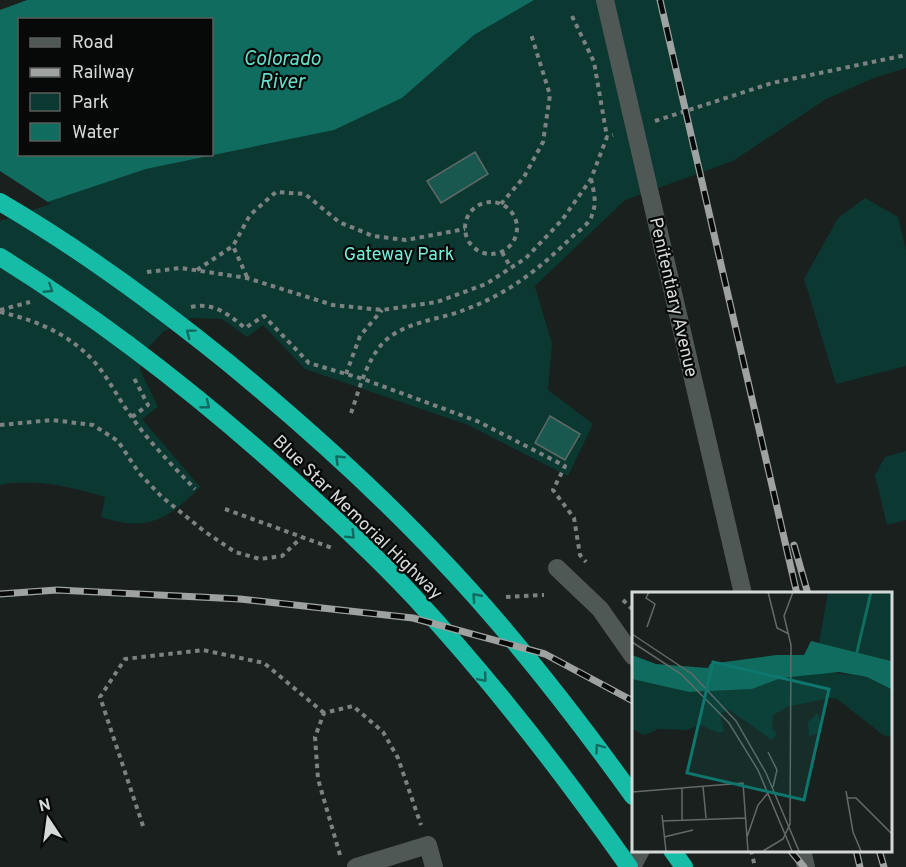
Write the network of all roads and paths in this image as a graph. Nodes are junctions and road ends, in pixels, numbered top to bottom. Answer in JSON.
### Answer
{"nodes":[{"id":1,"x":605,"y":0,"type":"edge"},
{"id":2,"x":572,"y":16,"type":"dead end"},
{"id":3,"x":531,"y":34,"type":"dead end"},
{"id":4,"x":906,"y":55,"type":"edge"},
{"id":5,"x":651,"y":123,"type":"dead end"},
{"id":6,"x":618,"y":133,"type":"dead end"},
{"id":7,"x":607,"y":137,"type":"junction"},
{"id":8,"x":591,"y":179,"type":"junction"},
{"id":9,"x":0,"y":202,"type":"edge"},
{"id":10,"x":501,"y":204,"type":"junction"},
{"id":11,"x":465,"y":229,"type":"junction"},
{"id":12,"x":234,"y":246,"type":"junction"},
{"id":13,"x":502,"y":252,"type":"junction"},
{"id":14,"x":0,"y":257,"type":"edge"},
{"id":15,"x":511,"y":268,"type":"junction"},
{"id":16,"x":197,"y":270,"type":"junction"},
{"id":17,"x":139,"y":273,"type":"dead end"},
{"id":18,"x":247,"y":278,"type":"junction"},
{"id":19,"x":33,"y":301,"type":"dead end"},
{"id":20,"x":185,"y":308,"type":"dead end"},
{"id":21,"x":382,"y":310,"type":"junction"},
{"id":22,"x":0,"y":311,"type":"edge"},
{"id":23,"x":131,"y":372,"type":"dead end"},
{"id":24,"x":346,"y":374,"type":"junction"},
{"id":25,"x":363,"y":379,"type":"junction"},
{"id":26,"x":351,"y":413,"type":"dead end"},
{"id":27,"x":132,"y":417,"type":"junction"},
{"id":28,"x":0,"y":425,"type":"edge"},
{"id":29,"x":195,"y":489,"type":"dead end"},
{"id":30,"x":301,"y":538,"type":"dead end"},
{"id":31,"x":587,"y":563,"type":"dead end"},
{"id":32,"x":557,"y":568,"type":"dead end"},
{"id":33,"x":742,"y":592,"type":"edge"},
{"id":34,"x":618,"y":594,"type":"dead end"},
{"id":35,"x":632,"y":609,"type":"edge"},
{"id":36,"x":632,"y":655,"type":"edge"},
{"id":37,"x":324,"y":713,"type":"junction"},
{"id":38,"x":632,"y":795,"type":"edge"},
{"id":39,"x":144,"y":826,"type":"dead end"},
{"id":40,"x":428,"y":844,"type":"junction"},
{"id":41,"x":639,"y":852,"type":"edge"},
{"id":42,"x":673,"y":852,"type":"edge"},
{"id":43,"x":751,"y":852,"type":"edge"},
{"id":44,"x":802,"y":852,"type":"edge"},
{"id":45,"x":341,"y":856,"type":"dead end"},
{"id":46,"x":356,"y":867,"type":"edge"},
{"id":47,"x":434,"y":867,"type":"edge"},
{"id":48,"x":630,"y":867,"type":"edge"},
{"id":49,"x":684,"y":867,"type":"edge"},
{"id":50,"x":755,"y":867,"type":"edge"},
{"id":51,"x":806,"y":867,"type":"edge"}],
"edges":[{"from":1,"to":33,"type":"street","name":"Penitentiary Avenue"},
{"from":2,"to":7,"type":"path"},
{"from":3,"to":10,"type":"path"},
{"from":4,"to":5,"type":"path"},
{"from":6,"to":7,"type":"path"},
{"from":7,"to":8,"type":"path"},
{"from":8,"to":15,"type":"path"},
{"from":8,"to":25,"type":"path"},
{"from":38,"to":9,"type":"highway","name":"Blue Star Memorial Highway","one_way":true},
{"from":10,"to":11,"type":"path"},
{"from":10,"to":13,"type":"path"},
{"from":11,"to":12,"type":"path"},
{"from":11,"to":13,"type":"path"},
{"from":12,"to":16,"type":"path"},
{"from":12,"to":18,"type":"path"},
{"from":13,"to":15,"type":"path"},
{"from":14,"to":48,"type":"highway","name":"Blue Star Memorial Highway","one_way":true},
{"from":15,"to":21,"type":"path"},
{"from":16,"to":17,"type":"path"},
{"from":16,"to":18,"type":"path"},
{"from":18,"to":21,"type":"path"},
{"from":19,"to":22,"type":"path"},
{"from":20,"to":24,"type":"path"},
{"from":21,"to":24,"type":"path"},
{"from":22,"to":27,"type":"path"},
{"from":23,"to":27,"type":"path"},
{"from":24,"to":25,"type":"path"},
{"from":25,"to":26,"type":"path"},
{"from":25,"to":31,"type":"path"},
{"from":27,"to":29,"type":"path"},
{"from":28,"to":30,"type":"path"},
{"from":32,"to":36,"type":"street"},
{"from":34,"to":35,"type":"path"},
{"from":37,"to":39,"type":"path"},
{"from":37,"to":40,"type":"path"},
{"from":37,"to":45,"type":"path"},
{"from":40,"to":46,"type":"street"},
{"from":40,"to":47,"type":"street"},
{"from":41,"to":48,"type":"street"},
{"from":42,"to":49,"type":"highway"},
{"from":43,"to":50,"type":"path"},
{"from":44,"to":51,"type":"street"}]}
